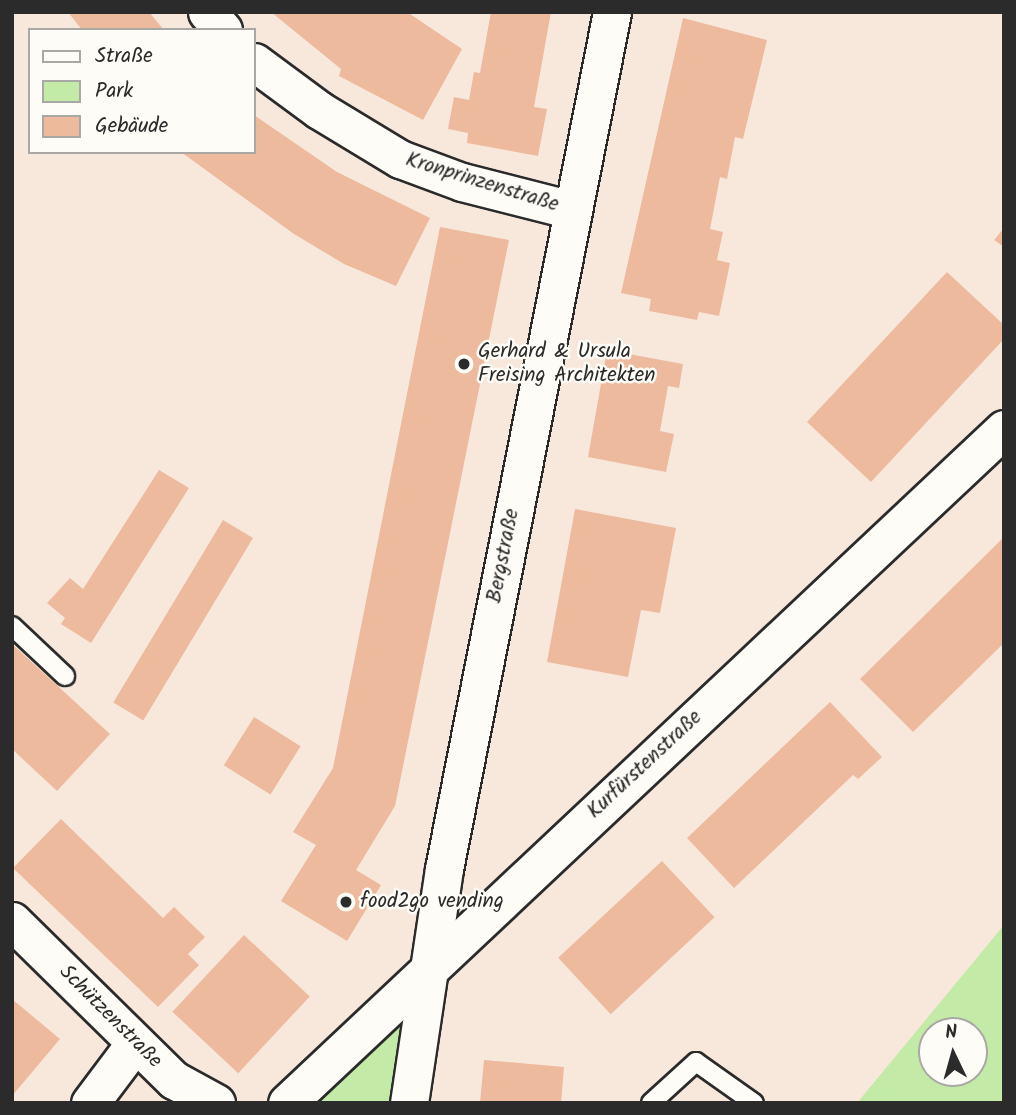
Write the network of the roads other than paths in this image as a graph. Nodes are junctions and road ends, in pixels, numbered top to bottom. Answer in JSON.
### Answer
{"nodes":[{"id":1,"x":207,"y":12,"type":"edge"},
{"id":2,"x":612,"y":12,"type":"edge"},
{"id":3,"x":221,"y":28,"type":"edge"},
{"id":4,"x":256,"y":63,"type":"edge"},
{"id":5,"x":572,"y":211,"type":"junction"},
{"id":6,"x":1004,"y":429,"type":"edge"},
{"id":7,"x":12,"y":626,"type":"edge"},
{"id":8,"x":65,"y":676,"type":"dead end"},
{"id":9,"x":12,"y":920,"type":"edge"},
{"id":10,"x":430,"y":965,"type":"junction"},
{"id":11,"x":135,"y":1043,"type":"junction"},
{"id":12,"x":90,"y":1103,"type":"edge"},
{"id":13,"x":216,"y":1103,"type":"edge"},
{"id":14,"x":287,"y":1103,"type":"edge"},
{"id":15,"x":409,"y":1103,"type":"edge"},
{"id":16,"x":651,"y":1103,"type":"edge"},
{"id":17,"x":754,"y":1103,"type":"edge"}],
"edges":[{"from":1,"to":3,"type":"street"},
{"from":2,"to":5,"type":"street","name":"Bergstraße"},
{"from":4,"to":5,"type":"street","name":"Kronprinzenstraße"},
{"from":5,"to":10,"type":"street","name":"Bergstraße"},
{"from":6,"to":10,"type":"street","name":"Kurfürstenstraße"},
{"from":7,"to":8,"type":"lane"},
{"from":9,"to":11,"type":"street","name":"Schützenstraße"},
{"from":10,"to":14,"type":"street","name":"Kurfürstenstraße"},
{"from":10,"to":15,"type":"street","name":"Bergstraße"},
{"from":11,"to":12,"type":"street"},
{"from":11,"to":13,"type":"street","name":"Schützenstraße"},
{"from":16,"to":17,"type":"lane"}]}
